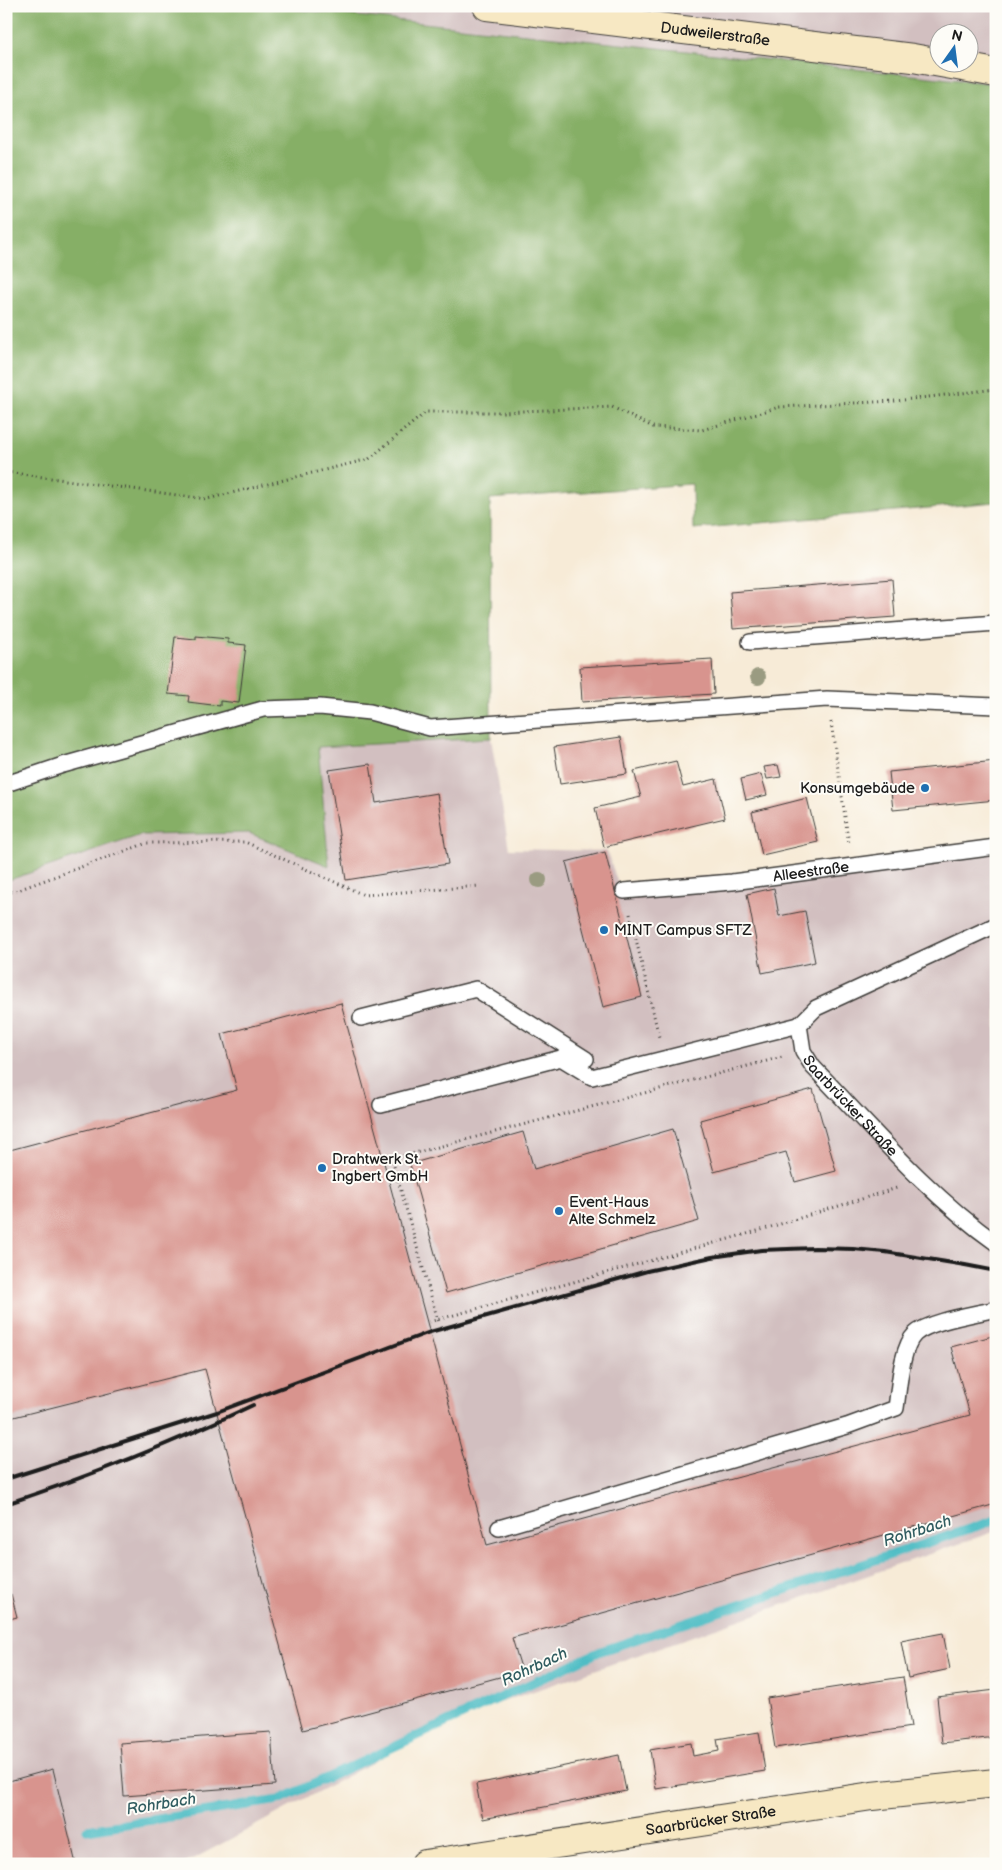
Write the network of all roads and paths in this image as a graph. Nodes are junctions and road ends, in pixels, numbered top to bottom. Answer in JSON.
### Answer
{"nodes":[{"id":1,"x":487,"y":6,"type":"edge"},
{"id":2,"x":996,"y":57,"type":"edge"},
{"id":3,"x":926,"y":58,"type":"edge"},
{"id":4,"x":980,"y":58,"type":"edge"},
{"id":5,"x":996,"y":73,"type":"edge"},
{"id":6,"x":996,"y":389,"type":"edge"},
{"id":7,"x":6,"y":472,"type":"edge"},
{"id":8,"x":996,"y":623,"type":"edge"},
{"id":9,"x":750,"y":642,"type":"dead end"},
{"id":10,"x":996,"y":706,"type":"edge"},
{"id":11,"x":836,"y":750,"type":"dead end"},
{"id":12,"x":6,"y":784,"type":"edge"},
{"id":13,"x":996,"y":847,"type":"edge"},
{"id":14,"x":852,"y":867,"type":"junction"},
{"id":15,"x":480,"y":886,"type":"dead end"},
{"id":16,"x":624,"y":891,"type":"joint"},
{"id":17,"x":6,"y":893,"type":"edge"},
{"id":18,"x":996,"y":925,"type":"edge"},
{"id":19,"x":361,"y":1018,"type":"dead end"},
{"id":20,"x":799,"y":1025,"type":"junction"},
{"id":21,"x":803,"y":1051,"type":"junction"},
{"id":22,"x":665,"y":1058,"type":"junction"},
{"id":23,"x":586,"y":1059,"type":"dead end"},
{"id":24,"x":382,"y":1105,"type":"dead end"},
{"id":25,"x":923,"y":1180,"type":"junction"},
{"id":26,"x":996,"y":1243,"type":"edge"},
{"id":27,"x":996,"y":1309,"type":"edge"},
{"id":28,"x":438,"y":1321,"type":"junction"},
{"id":29,"x":429,"y":1322,"type":"dead end"},
{"id":30,"x":499,"y":1528,"type":"dead end"},
{"id":31,"x":996,"y":1782,"type":"edge"},
{"id":32,"x":425,"y":1864,"type":"edge"}],
"edges":[{"from":1,"to":3,"type":"main road","name":"Dudweilerstraße"},
{"from":2,"to":4,"type":"main road"},
{"from":3,"to":5,"type":"main road","name":"Dudweilerstraße"},
{"from":6,"to":7,"type":"path"},
{"from":8,"to":9,"type":"lane"},
{"from":10,"to":12,"type":"lane"},
{"from":11,"to":14,"type":"path"},
{"from":13,"to":14,"type":"lane","name":"Alleestraße"},
{"from":14,"to":16,"type":"lane","name":"Alleestraße"},
{"from":15,"to":17,"type":"path"},
{"from":16,"to":22,"type":"path"},
{"from":18,"to":20,"type":"lane"},
{"from":19,"to":23,"type":"lane"},
{"from":20,"to":21,"type":"lane","name":"Saarbrücker Straße"},
{"from":20,"to":22,"type":"lane"},
{"from":21,"to":25,"type":"lane","name":"Saarbrücker Straße"},
{"from":21,"to":28,"type":"path"},
{"from":22,"to":24,"type":"lane"},
{"from":25,"to":26,"type":"lane","name":"Saarbrücker Straße"},
{"from":25,"to":28,"type":"path"},
{"from":27,"to":30,"type":"lane"},
{"from":28,"to":29,"type":"path"},
{"from":31,"to":32,"type":"main road","name":"Saarbrücker Straße"}]}
